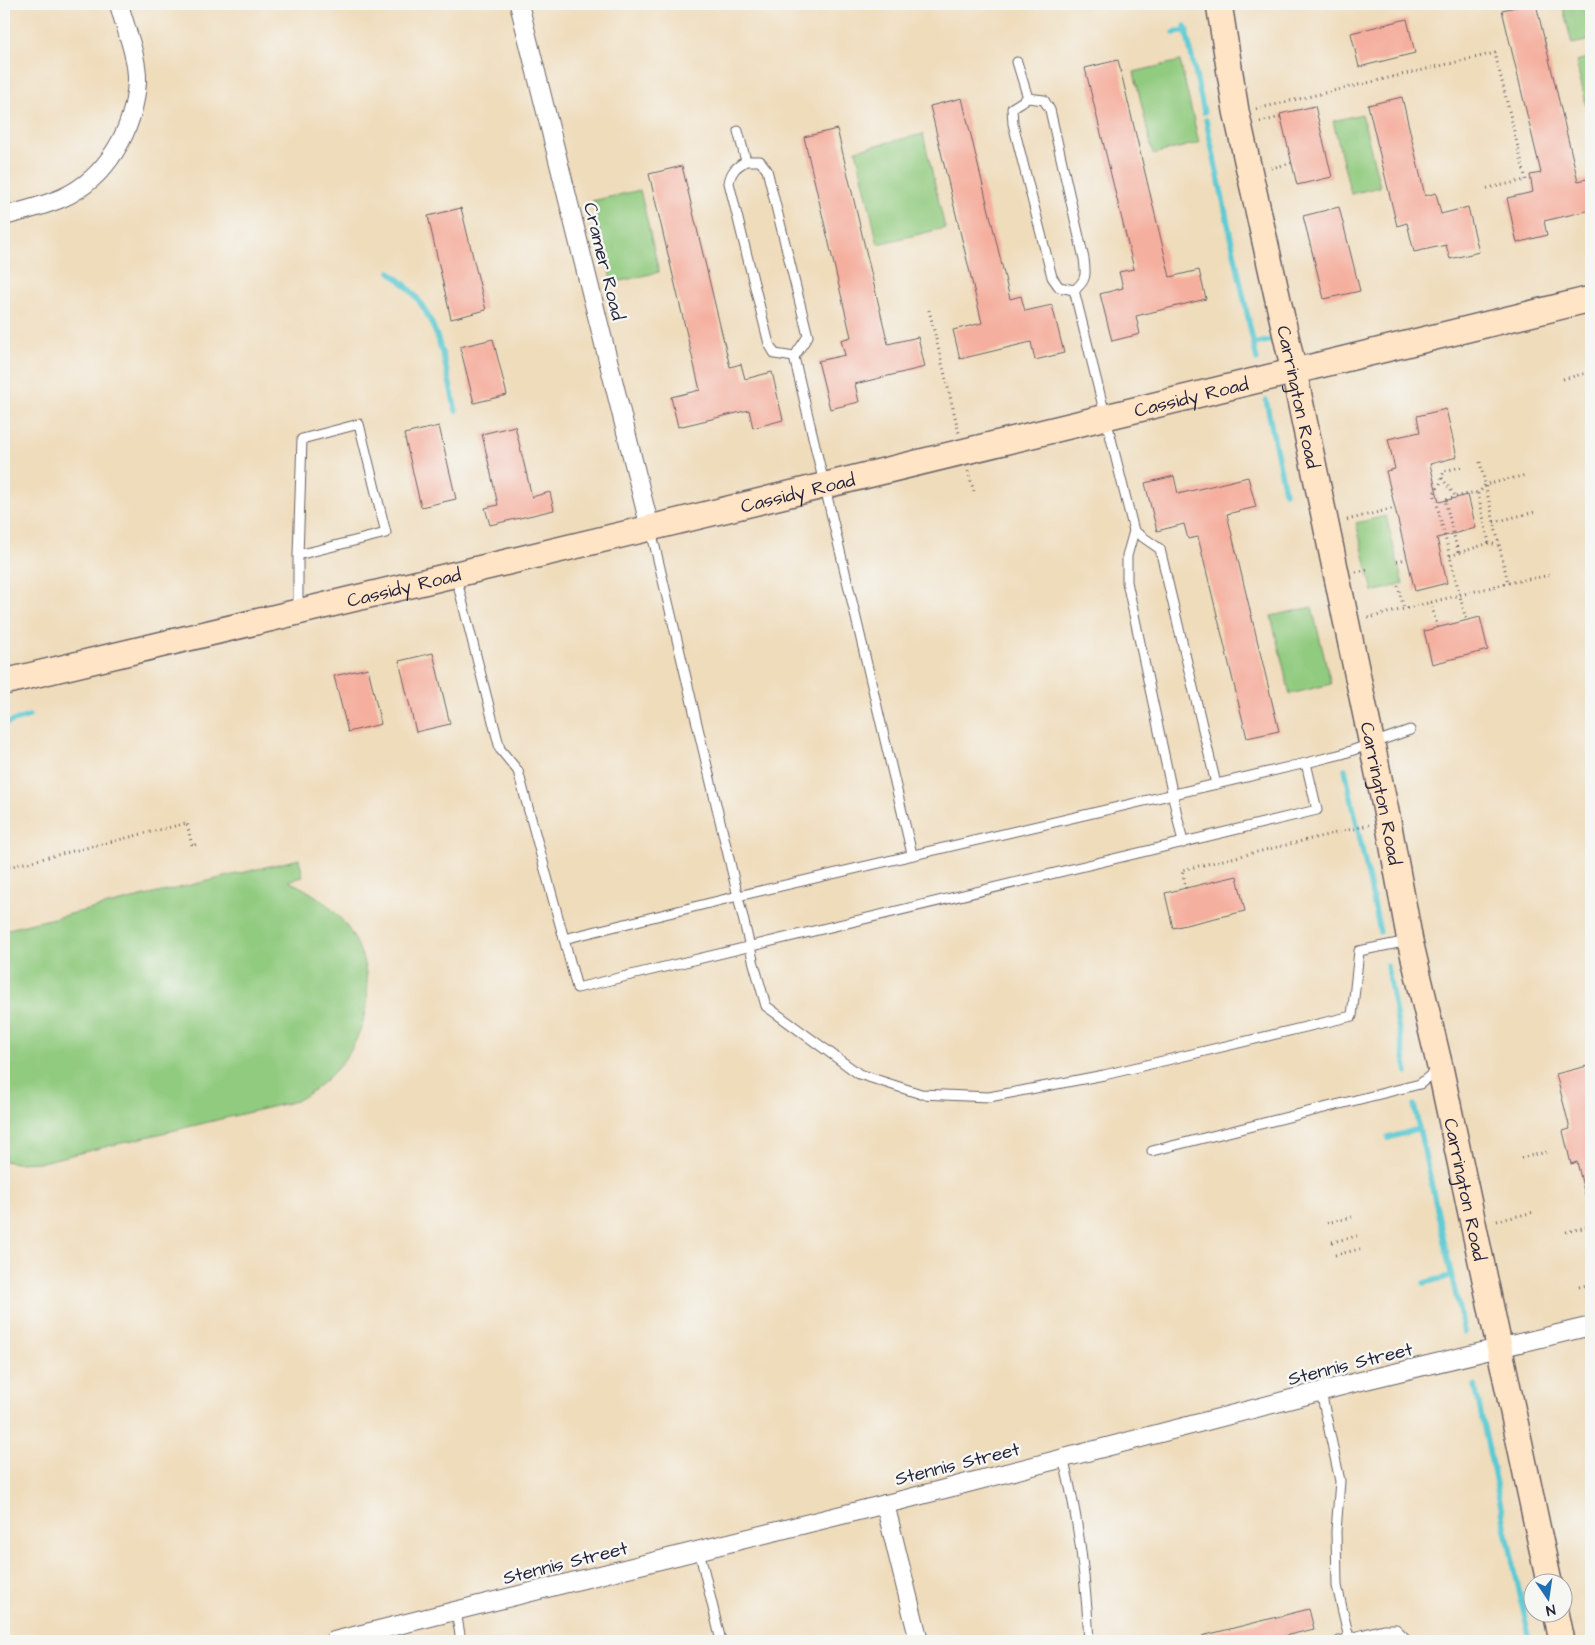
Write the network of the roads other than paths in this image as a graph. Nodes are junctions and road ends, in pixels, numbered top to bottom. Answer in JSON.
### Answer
{"nodes":[{"id":1,"x":119,"y":4,"type":"edge"},
{"id":2,"x":519,"y":4,"type":"edge"},
{"id":3,"x":1219,"y":4,"type":"edge"},
{"id":4,"x":1018,"y":62,"type":"dead end"},
{"id":5,"x":1028,"y":98,"type":"junction"},
{"id":6,"x":738,"y":131,"type":"dead end"},
{"id":7,"x":746,"y":161,"type":"junction"},
{"id":8,"x":4,"y":216,"type":"edge"},
{"id":9,"x":1074,"y":290,"type":"junction"},
{"id":10,"x":1591,"y":299,"type":"edge"},
{"id":11,"x":794,"y":357,"type":"junction"},
{"id":12,"x":1294,"y":372,"type":"junction"},
{"id":13,"x":1104,"y":417,"type":"junction"},
{"id":14,"x":823,"y":485,"type":"junction"},
{"id":15,"x":650,"y":528,"type":"junction"},
{"id":16,"x":1134,"y":531,"type":"junction"},
{"id":17,"x":298,"y":555,"type":"junction"},
{"id":18,"x":455,"y":574,"type":"junction"},
{"id":19,"x":298,"y":612,"type":"junction"},
{"id":20,"x":4,"y":682,"type":"edge"},
{"id":21,"x":1410,"y":730,"type":"dead end"},
{"id":22,"x":1371,"y":743,"type":"junction"},
{"id":23,"x":1306,"y":763,"type":"junction"},
{"id":24,"x":1216,"y":784,"type":"junction"},
{"id":25,"x":1172,"y":794,"type":"junction"},
{"id":26,"x":1183,"y":843,"type":"junction"},
{"id":27,"x":912,"y":854,"type":"junction"},
{"id":28,"x":738,"y":896,"type":"junction"},
{"id":29,"x":564,"y":939,"type":"junction"},
{"id":30,"x":1410,"y":941,"type":"junction"},
{"id":31,"x":750,"y":947,"type":"junction"},
{"id":32,"x":1440,"y":1067,"type":"junction"},
{"id":33,"x":1152,"y":1151,"type":"dead end"},
{"id":34,"x":1591,"y":1326,"type":"edge"},
{"id":35,"x":1500,"y":1348,"type":"junction"},
{"id":36,"x":1321,"y":1392,"type":"junction"},
{"id":37,"x":1064,"y":1458,"type":"junction"},
{"id":38,"x":885,"y":1504,"type":"junction"},
{"id":39,"x":699,"y":1550,"type":"junction"},
{"id":40,"x":1547,"y":1572,"type":"edge"},
{"id":41,"x":456,"y":1611,"type":"junction"},
{"id":42,"x":1558,"y":1622,"type":"edge"},
{"id":43,"x":1349,"y":1638,"type":"junction"},
{"id":44,"x":334,"y":1641,"type":"edge"},
{"id":45,"x":462,"y":1641,"type":"edge"},
{"id":46,"x":721,"y":1641,"type":"edge"},
{"id":47,"x":919,"y":1641,"type":"edge"},
{"id":48,"x":1089,"y":1641,"type":"edge"},
{"id":49,"x":1340,"y":1641,"type":"edge"},
{"id":50,"x":1408,"y":1641,"type":"edge"},
{"id":51,"x":1562,"y":1641,"type":"edge"}],
"edges":[{"from":1,"to":8,"type":"street"},
{"from":2,"to":15,"type":"street","name":"Cramer Road"},
{"from":3,"to":12,"type":"street","name":"Carrington Road"},
{"from":4,"to":5,"type":"lane"},
{"from":5,"to":9,"type":"lane"},
{"from":5,"to":9,"type":"lane"},
{"from":6,"to":7,"type":"lane"},
{"from":7,"to":11,"type":"lane"},
{"from":7,"to":11,"type":"lane"},
{"from":9,"to":13,"type":"lane"},
{"from":10,"to":12,"type":"street","name":"Cassidy Road"},
{"from":11,"to":14,"type":"lane"},
{"from":12,"to":13,"type":"street","name":"Cassidy Road"},
{"from":12,"to":22,"type":"street","name":"Carrington Road"},
{"from":13,"to":14,"type":"street","name":"Cassidy Road"},
{"from":13,"to":16,"type":"lane"},
{"from":14,"to":15,"type":"street","name":"Cassidy Road"},
{"from":14,"to":27,"type":"lane"},
{"from":15,"to":18,"type":"street","name":"Cassidy Road"},
{"from":15,"to":28,"type":"lane"},
{"from":16,"to":24,"type":"lane"},
{"from":16,"to":25,"type":"lane"},
{"from":17,"to":17,"type":"lane"},
{"from":17,"to":19,"type":"lane"},
{"from":18,"to":19,"type":"street","name":"Cassidy Road"},
{"from":18,"to":29,"type":"lane"},
{"from":19,"to":20,"type":"street","name":"Cassidy Road"},
{"from":21,"to":22,"type":"lane"},
{"from":22,"to":23,"type":"lane"},
{"from":22,"to":30,"type":"street","name":"Carrington Road"},
{"from":23,"to":24,"type":"lane"},
{"from":23,"to":26,"type":"lane"},
{"from":24,"to":25,"type":"lane"},
{"from":25,"to":26,"type":"lane"},
{"from":25,"to":27,"type":"lane"},
{"from":26,"to":31,"type":"lane"},
{"from":27,"to":28,"type":"lane"},
{"from":28,"to":29,"type":"lane"},
{"from":28,"to":31,"type":"lane"},
{"from":29,"to":31,"type":"lane"},
{"from":30,"to":31,"type":"lane"},
{"from":30,"to":32,"type":"street","name":"Carrington Road"},
{"from":32,"to":33,"type":"lane"},
{"from":32,"to":35,"type":"street","name":"Carrington Road"},
{"from":34,"to":35,"type":"street","name":"Stennis Street"},
{"from":35,"to":36,"type":"street","name":"Stennis Street"},
{"from":35,"to":40,"type":"street","name":"Carrington Road"},
{"from":36,"to":37,"type":"street","name":"Stennis Street"},
{"from":36,"to":43,"type":"lane"},
{"from":37,"to":38,"type":"street","name":"Stennis Street"},
{"from":37,"to":48,"type":"lane"},
{"from":38,"to":39,"type":"street","name":"Stennis Street"},
{"from":38,"to":47,"type":"street"},
{"from":39,"to":41,"type":"street","name":"Stennis Street"},
{"from":39,"to":46,"type":"lane"},
{"from":41,"to":44,"type":"street","name":"Stennis Street"},
{"from":41,"to":45,"type":"lane"},
{"from":42,"to":51,"type":"street"},
{"from":43,"to":49,"type":"lane"},
{"from":43,"to":50,"type":"lane"}]}
